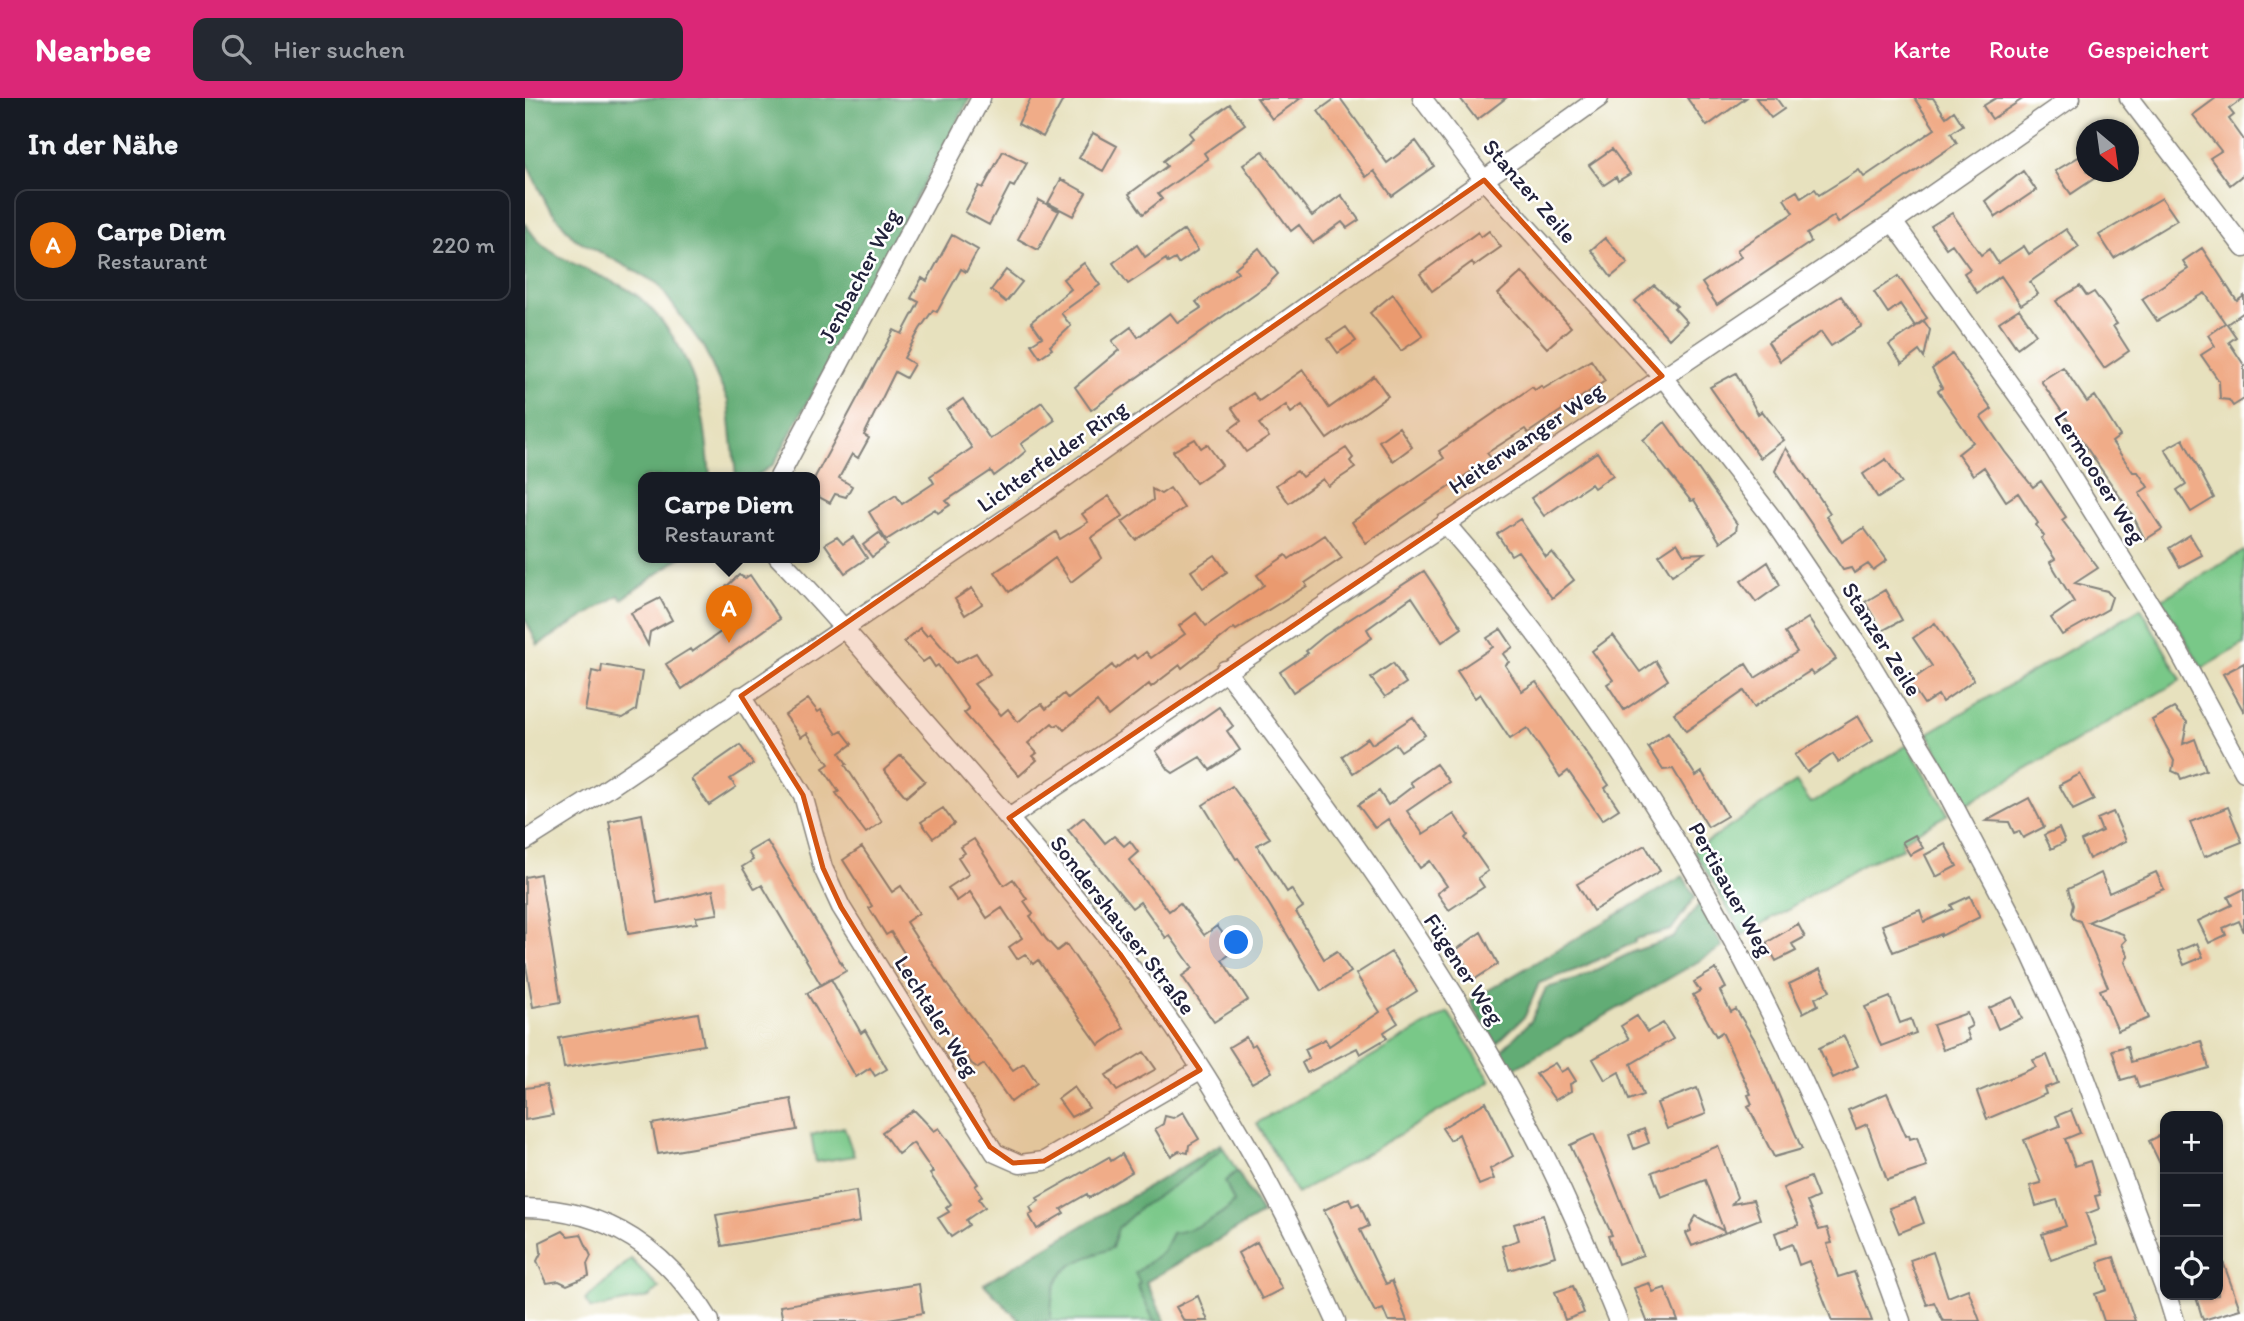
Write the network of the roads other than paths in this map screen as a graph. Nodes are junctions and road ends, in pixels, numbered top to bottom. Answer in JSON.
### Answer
{"nodes":[{"id":1,"x":981,"y":98,"type":"edge"},
{"id":2,"x":1422,"y":98,"type":"edge"},
{"id":3,"x":1599,"y":98,"type":"edge"},
{"id":4,"x":2071,"y":98,"type":"edge"},
{"id":5,"x":2129,"y":98,"type":"edge"},
{"id":6,"x":1484,"y":180,"type":"junction"},
{"id":7,"x":1893,"y":222,"type":"junction"},
{"id":8,"x":2244,"y":248,"type":"edge"},
{"id":9,"x":1662,"y":376,"type":"junction"},
{"id":10,"x":782,"y":472,"type":"edge"},
{"id":11,"x":1445,"y":523,"type":"junction"},
{"id":12,"x":784,"y":563,"type":"edge"},
{"id":13,"x":844,"y":628,"type":"junction"},
{"id":14,"x":1225,"y":670,"type":"junction"},
{"id":15,"x":741,"y":696,"type":"junction"},
{"id":16,"x":2244,"y":772,"type":"edge"},
{"id":17,"x":1009,"y":818,"type":"junction"},
{"id":18,"x":525,"y":841,"type":"edge"},
{"id":19,"x":1200,"y":1070,"type":"junction"},
{"id":20,"x":525,"y":1208,"type":"edge"},
{"id":21,"x":2160,"y":1276,"type":"edge"},
{"id":22,"x":2168,"y":1300,"type":"edge"},
{"id":23,"x":710,"y":1321,"type":"edge"},
{"id":24,"x":1336,"y":1321,"type":"edge"},
{"id":25,"x":1618,"y":1321,"type":"edge"},
{"id":26,"x":1901,"y":1321,"type":"edge"},
{"id":27,"x":2175,"y":1321,"type":"edge"}],
"edges":[{"from":1,"to":10,"type":"street","name":"Jenbacher Weg"},
{"from":2,"to":6,"type":"street","name":"Stanzer Zeile"},
{"from":3,"to":6,"type":"street","name":"Lichterfelder Ring"},
{"from":4,"to":7,"type":"street","name":"Heiterwanger Weg"},
{"from":5,"to":8,"type":"street"},
{"from":6,"to":9,"type":"street","name":"Stanzer Zeile"},
{"from":6,"to":13,"type":"street","name":"Lichterfelder Ring"},
{"from":7,"to":9,"type":"street","name":"Heiterwanger Weg"},
{"from":7,"to":16,"type":"street","name":"Lermooser Weg"},
{"from":9,"to":11,"type":"street","name":"Heiterwanger Weg"},
{"from":9,"to":21,"type":"street","name":"Stanzer Zeile"},
{"from":11,"to":14,"type":"street","name":"Heiterwanger Weg"},
{"from":11,"to":26,"type":"street","name":"Pertisauer Weg"},
{"from":12,"to":13,"type":"street"},
{"from":13,"to":15,"type":"street","name":"Lichterfelder Ring"},
{"from":13,"to":17,"type":"street","name":"Sondershauser Straße"},
{"from":14,"to":17,"type":"street","name":"Heiterwanger Weg"},
{"from":14,"to":25,"type":"street","name":"Fügener Weg"},
{"from":15,"to":18,"type":"street","name":"Lichterfelder Ring"},
{"from":15,"to":19,"type":"street","name":"Lechtaler Weg"},
{"from":17,"to":19,"type":"street","name":"Sondershauser Straße"},
{"from":19,"to":24,"type":"street","name":"Sondershauser Straße"},
{"from":20,"to":23,"type":"street"},
{"from":22,"to":27,"type":"street","name":"Stanzer Zeile"}]}
